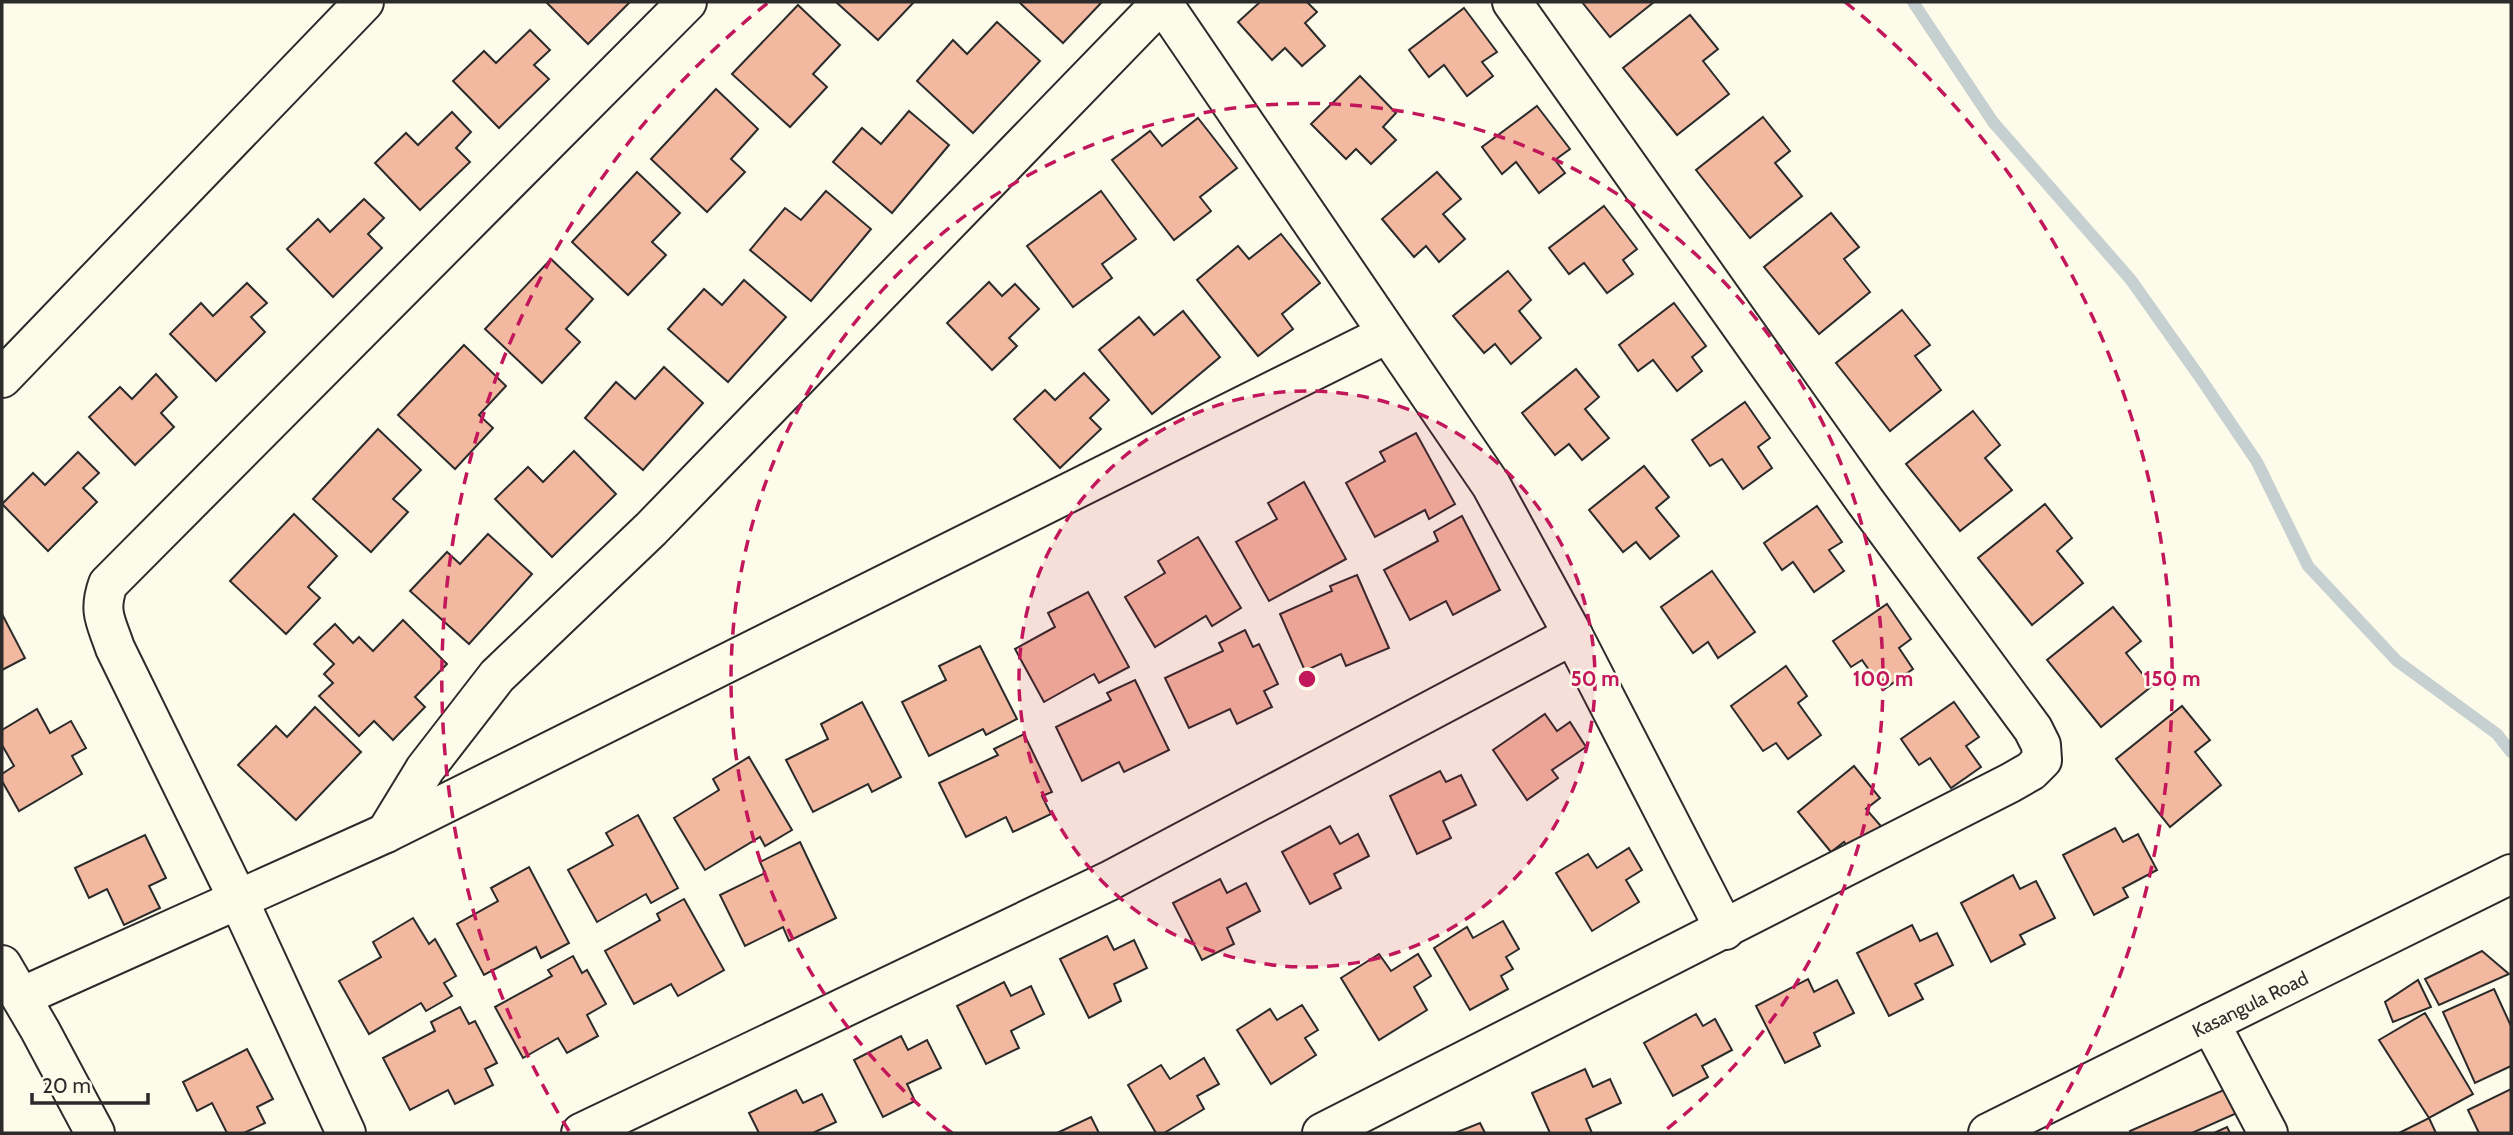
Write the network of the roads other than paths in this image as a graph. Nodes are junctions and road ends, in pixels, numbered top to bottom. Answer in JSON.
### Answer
{"nodes":[{"id":1,"x":364,"y":2,"type":"edge"},
{"id":2,"x":687,"y":2,"type":"edge"},
{"id":3,"x":1162,"y":2,"type":"edge"},
{"id":4,"x":1512,"y":2,"type":"edge"},
{"id":5,"x":1387,"y":334,"type":"junction"},
{"id":6,"x":2,"y":378,"type":"edge"},
{"id":7,"x":1573,"y":635,"type":"junction"},
{"id":8,"x":386,"y":833,"type":"junction"},
{"id":9,"x":2511,"y":874,"type":"edge"},
{"id":10,"x":239,"y":901,"type":"junction"},
{"id":11,"x":1725,"y":930,"type":"junction"},
{"id":12,"x":11,"y":981,"type":"edge"},
{"id":13,"x":2210,"y":1023,"type":"junction"},
{"id":14,"x":95,"y":1133,"type":"edge"},
{"id":15,"x":346,"y":1133,"type":"edge"},
{"id":16,"x":581,"y":1133,"type":"edge"},
{"id":17,"x":1322,"y":1133,"type":"edge"},
{"id":18,"x":1988,"y":1133,"type":"edge"},
{"id":19,"x":2268,"y":1133,"type":"edge"}],
"edges":[{"from":1,"to":6,"type":"main road"},
{"from":2,"to":10,"type":"main road"},
{"from":3,"to":5,"type":"main road"},
{"from":3,"to":8,"type":"main road"},
{"from":4,"to":11,"type":"main road"},
{"from":5,"to":7,"type":"main road"},
{"from":5,"to":8,"type":"main road"},
{"from":7,"to":11,"type":"main road"},
{"from":7,"to":16,"type":"main road"},
{"from":8,"to":10,"type":"main road"},
{"from":9,"to":13,"type":"main road","name":"Kasangula Road"},
{"from":10,"to":12,"type":"main road"},
{"from":10,"to":15,"type":"main road"},
{"from":11,"to":17,"type":"main road"},
{"from":12,"to":14,"type":"main road"},
{"from":13,"to":18,"type":"main road","name":"Kasangula Road"},
{"from":13,"to":19,"type":"main road"}]}
